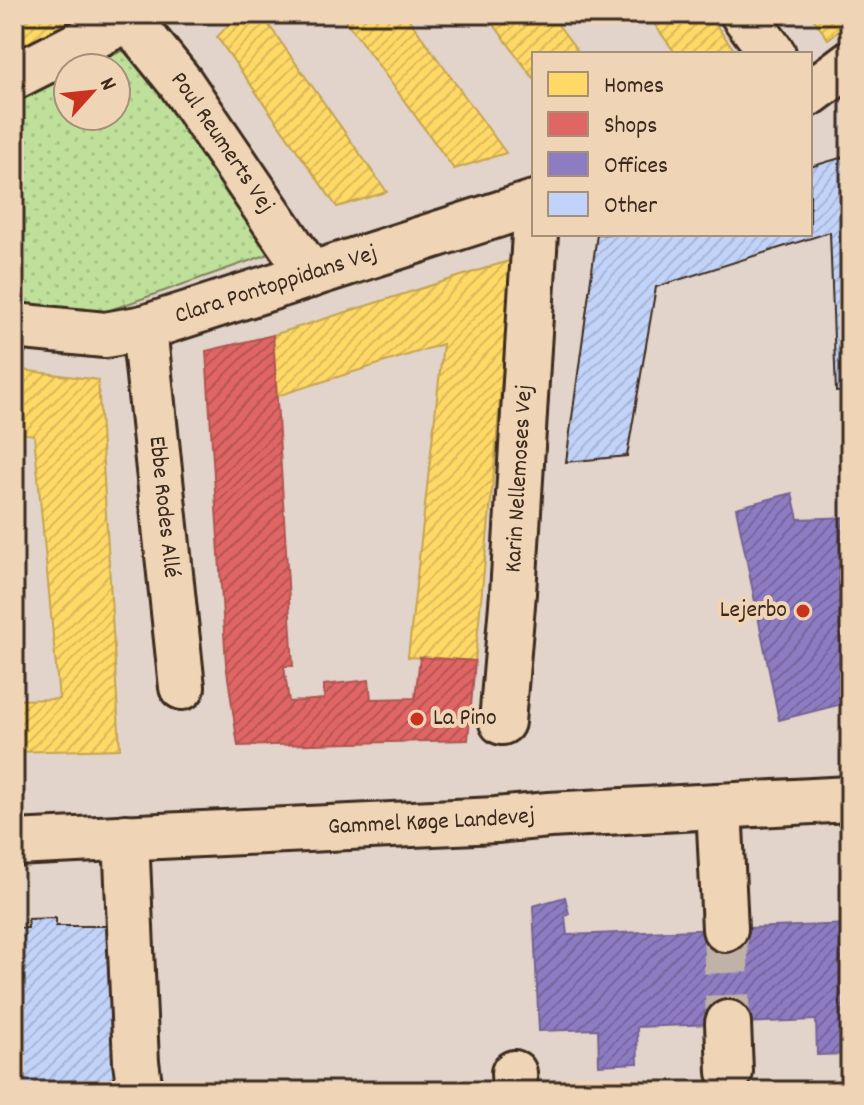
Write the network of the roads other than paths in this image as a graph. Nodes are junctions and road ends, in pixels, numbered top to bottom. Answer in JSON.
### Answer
{"nodes":[{"id":1,"x":743,"y":14,"type":"edge"},
{"id":2,"x":132,"y":16,"type":"edge"},
{"id":3,"x":772,"y":52,"type":"edge"},
{"id":4,"x":850,"y":63,"type":"edge"},
{"id":5,"x":14,"y":77,"type":"edge"},
{"id":6,"x":812,"y":92,"type":"edge"},
{"id":7,"x":532,"y":204,"type":"edge"},
{"id":8,"x":535,"y":236,"type":"edge"},
{"id":9,"x":311,"y":275,"type":"junction"},
{"id":10,"x":14,"y":326,"type":"edge"},
{"id":11,"x":144,"y":328,"type":"junction"},
{"id":12,"x":182,"y":687,"type":"dead end"},
{"id":13,"x":502,"y":722,"type":"dead end"},
{"id":14,"x":850,"y":799,"type":"edge"},
{"id":15,"x":719,"y":806,"type":"junction"},
{"id":16,"x":126,"y":837,"type":"junction"},
{"id":17,"x":14,"y":843,"type":"edge"},
{"id":18,"x":725,"y":929,"type":"tunnel mouth"},
{"id":19,"x":728,"y":1023,"type":"tunnel mouth"},
{"id":20,"x":730,"y":1072,"type":"dead end"},
{"id":21,"x":140,"y":1091,"type":"edge"}],
"edges":[{"from":1,"to":3,"type":"street"},
{"from":2,"to":5,"type":"street"},
{"from":2,"to":9,"type":"street","name":"Poul Reumerts Vej"},
{"from":4,"to":6,"type":"street"},
{"from":7,"to":9,"type":"street","name":"Clara Pontoppidans Vej"},
{"from":8,"to":13,"type":"street","name":"Karin Nellemoses Vej"},
{"from":9,"to":11,"type":"street","name":"Clara Pontoppidans Vej"},
{"from":10,"to":11,"type":"street","name":"Clara Pontoppidans Vej"},
{"from":11,"to":12,"type":"street","name":"Ebbe Rodes Allé"},
{"from":14,"to":15,"type":"street","name":"Gammel Køge Landevej"},
{"from":15,"to":16,"type":"street","name":"Gammel Køge Landevej"},
{"from":15,"to":18,"type":"street"},
{"from":16,"to":17,"type":"street","name":"Gammel Køge Landevej"},
{"from":16,"to":21,"type":"street"},
{"from":19,"to":20,"type":"street"}]}
